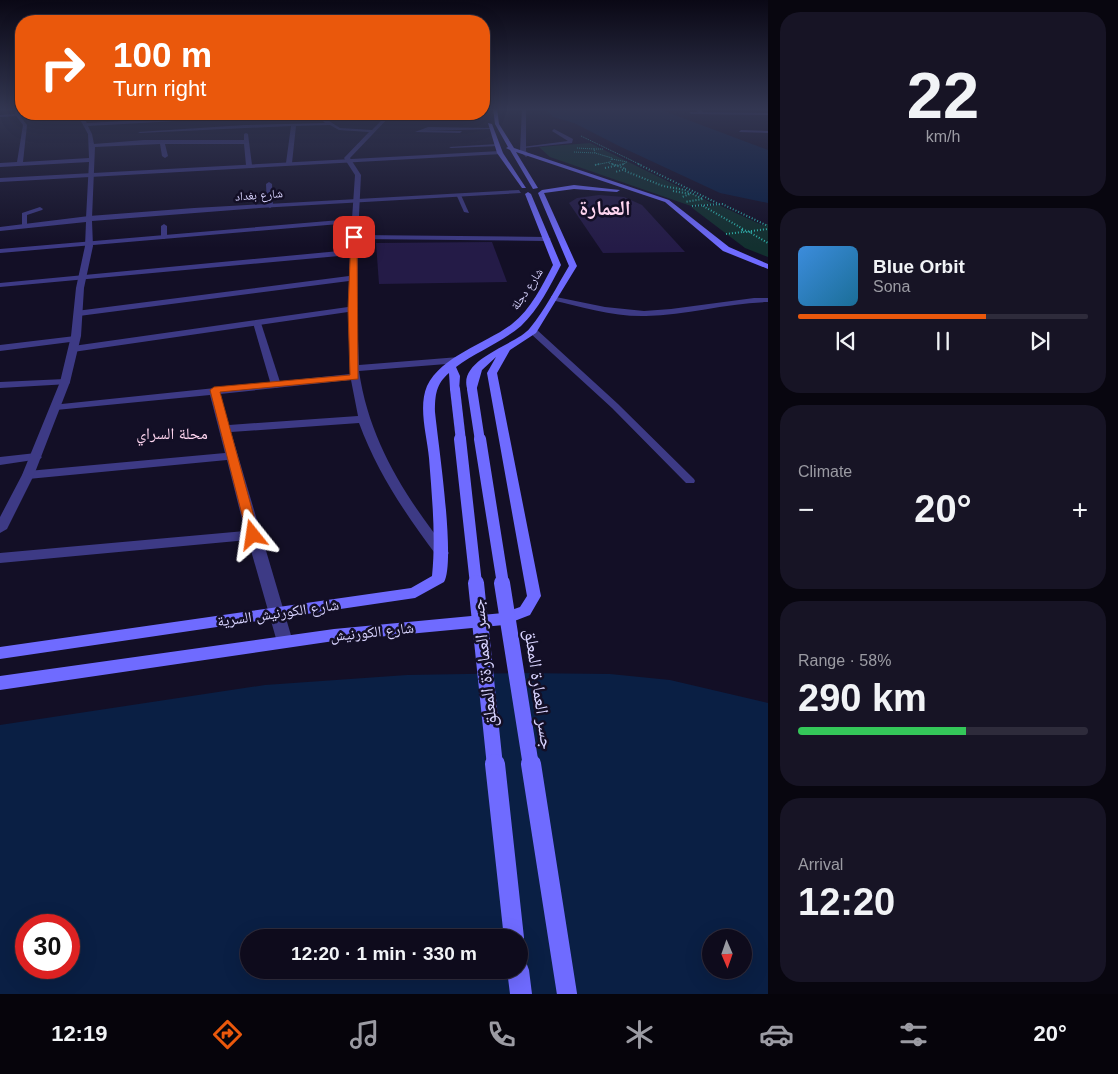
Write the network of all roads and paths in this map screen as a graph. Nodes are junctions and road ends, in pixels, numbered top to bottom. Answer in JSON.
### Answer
{"nodes":[{"id":1,"x":21,"y":154,"type":"edge"},
{"id":2,"x":91,"y":154,"type":"edge"},
{"id":3,"x":248,"y":154,"type":"edge"},
{"id":4,"x":290,"y":154,"type":"edge"},
{"id":5,"x":350,"y":154,"type":"edge"},
{"id":6,"x":477,"y":154,"type":"edge"},
{"id":7,"x":501,"y":154,"type":"edge"},
{"id":8,"x":512,"y":154,"type":"edge"},
{"id":9,"x":605,"y":154,"type":"edge"},
{"id":10,"x":619,"y":154,"type":"edge"},
{"id":11,"x":526,"y":155,"type":"edge"},
{"id":12,"x":612,"y":159,"type":"junction"},
{"id":13,"x":91,"y":160,"type":"junction"},
{"id":14,"x":349,"y":162,"type":"junction"},
{"id":15,"x":289,"y":163,"type":"junction"},
{"id":16,"x":609,"y":163,"type":"junction"},
{"id":17,"x":20,"y":164,"type":"junction"},
{"id":18,"x":589,"y":164,"type":"dead end"},
{"id":19,"x":0,"y":165,"type":"edge"},
{"id":20,"x":249,"y":165,"type":"junction"},
{"id":21,"x":596,"y":165,"type":"junction"},
{"id":22,"x":621,"y":166,"type":"junction"},
{"id":23,"x":603,"y":168,"type":"junction"},
{"id":24,"x":625,"y":171,"type":"junction"},
{"id":25,"x":90,"y":174,"type":"junction"},
{"id":26,"x":636,"y":175,"type":"junction"},
{"id":27,"x":631,"y":176,"type":"dead end"},
{"id":28,"x":0,"y":180,"type":"edge"},
{"id":29,"x":643,"y":180,"type":"dead end"},
{"id":30,"x":647,"y":180,"type":"junction"},
{"id":31,"x":269,"y":184,"type":"dead end"},
{"id":32,"x":601,"y":188,"type":"junction"},
{"id":33,"x":532,"y":191,"type":"junction"},
{"id":34,"x":637,"y":193,"type":"junction"},
{"id":35,"x":669,"y":193,"type":"dead end"},
{"id":36,"x":691,"y":194,"type":"junction"},
{"id":37,"x":458,"y":195,"type":"junction"},
{"id":38,"x":356,"y":200,"type":"junction"},
{"id":39,"x":546,"y":202,"type":"junction"},
{"id":40,"x":719,"y":204,"type":"junction"},
{"id":41,"x":270,"y":206,"type":"junction"},
{"id":42,"x":691,"y":206,"type":"dead end"},
{"id":43,"x":703,"y":206,"type":"dead end"},
{"id":44,"x":40,"y":209,"type":"dead end"},
{"id":45,"x":467,"y":212,"type":"dead end"},
{"id":46,"x":89,"y":218,"type":"junction"},
{"id":47,"x":354,"y":221,"type":"junction"},
{"id":48,"x":24,"y":226,"type":"junction"},
{"id":49,"x":164,"y":226,"type":"dead end"},
{"id":50,"x":768,"y":228,"type":"edge"},
{"id":51,"x":0,"y":230,"type":"edge"},
{"id":52,"x":743,"y":230,"type":"junction"},
{"id":53,"x":751,"y":232,"type":"junction"},
{"id":54,"x":726,"y":234,"type":"dead end"},
{"id":55,"x":164,"y":237,"type":"junction"},
{"id":56,"x":354,"y":237,"type":"junction"},
{"id":57,"x":547,"y":239,"type":"junction"},
{"id":58,"x":89,"y":243,"type":"junction"},
{"id":59,"x":768,"y":243,"type":"edge"},
{"id":60,"x":0,"y":251,"type":"edge"},
{"id":61,"x":354,"y":252,"type":"junction"},
{"id":62,"x":768,"y":268,"type":"edge"},
{"id":63,"x":82,"y":278,"type":"junction"},
{"id":64,"x":353,"y":278,"type":"junction"},
{"id":65,"x":0,"y":285,"type":"edge"},
{"id":66,"x":554,"y":298,"type":"junction"},
{"id":67,"x":768,"y":300,"type":"edge"},
{"id":68,"x":352,"y":309,"type":"junction"},
{"id":69,"x":79,"y":313,"type":"junction"},
{"id":70,"x":257,"y":323,"type":"junction"},
{"id":71,"x":533,"y":331,"type":"junction"},
{"id":72,"x":74,"y":344,"type":"junction"},
{"id":73,"x":0,"y":348,"type":"edge"},
{"id":74,"x":506,"y":348,"type":"junction"},
{"id":75,"x":455,"y":364,"type":"junction"},
{"id":76,"x":354,"y":373,"type":"junction"},
{"id":77,"x":65,"y":382,"type":"junction"},
{"id":78,"x":0,"y":385,"type":"edge"},
{"id":79,"x":276,"y":385,"type":"junction"},
{"id":80,"x":472,"y":389,"type":"joint"},
{"id":81,"x":214,"y":390,"type":"junction"},
{"id":82,"x":495,"y":397,"type":"joint"},
{"id":83,"x":56,"y":407,"type":"junction"},
{"id":84,"x":364,"y":419,"type":"junction"},
{"id":85,"x":225,"y":429,"type":"junction"},
{"id":86,"x":232,"y":456,"type":"junction"},
{"id":87,"x":36,"y":457,"type":"junction"},
{"id":88,"x":0,"y":461,"type":"edge"},
{"id":89,"x":435,"y":464,"type":"joint"},
{"id":90,"x":28,"y":475,"type":"junction"},
{"id":91,"x":690,"y":481,"type":"dead end"},
{"id":92,"x":0,"y":529,"type":"edge"},
{"id":93,"x":253,"y":535,"type":"junction"},
{"id":94,"x":442,"y":554,"type":"junction"},
{"id":95,"x":0,"y":558,"type":"edge"},
{"id":96,"x":277,"y":612,"type":"junction"},
{"id":97,"x":286,"y":642,"type":"junction"},
{"id":98,"x":0,"y":653,"type":"edge"},
{"id":99,"x":0,"y":682,"type":"edge"},
{"id":100,"x":513,"y":929,"type":"edge"},
{"id":101,"x":519,"y":979,"type":"edge"},
{"id":102,"x":521,"y":994,"type":"edge"},
{"id":103,"x":567,"y":994,"type":"edge"}],
"edges":[{"from":1,"to":17,"type":"street"},
{"from":2,"to":13,"type":"street"},
{"from":3,"to":20,"type":"street"},
{"from":4,"to":15,"type":"street"},
{"from":5,"to":14,"type":"street"},
{"from":6,"to":14,"type":"street"},
{"from":7,"to":33,"type":"main road","name":"شارع دجلة"},
{"from":8,"to":33,"type":"main road","name":"شارع دجلة"},
{"from":9,"to":12,"type":"path"},
{"from":10,"to":40,"type":"path"},
{"from":11,"to":34,"type":"main road"},
{"from":12,"to":16,"type":"path"},
{"from":12,"to":22,"type":"path"},
{"from":13,"to":17,"type":"street"},
{"from":13,"to":25,"type":"street"},
{"from":14,"to":15,"type":"street"},
{"from":14,"to":38,"type":"street"},
{"from":15,"to":20,"type":"street"},
{"from":16,"to":21,"type":"path"},
{"from":16,"to":22,"type":"path"},
{"from":17,"to":19,"type":"street"},
{"from":18,"to":21,"type":"path"},
{"from":20,"to":25,"type":"street"},
{"from":21,"to":23,"type":"path"},
{"from":22,"to":23,"type":"path"},
{"from":22,"to":24,"type":"path"},
{"from":23,"to":24,"type":"path"},
{"from":24,"to":26,"type":"path"},
{"from":25,"to":28,"type":"street"},
{"from":25,"to":46,"type":"street"},
{"from":26,"to":27,"type":"path"},
{"from":26,"to":30,"type":"path"},
{"from":29,"to":30,"type":"path"},
{"from":30,"to":36,"type":"path"},
{"from":31,"to":41,"type":"street"},
{"from":32,"to":33,"type":"main road"},
{"from":32,"to":34,"type":"main road"},
{"from":32,"to":39,"type":"main road"},
{"from":33,"to":34,"type":"main road"},
{"from":33,"to":37,"type":"street","name":"شارع بغداد"},
{"from":33,"to":39,"type":"main road","name":"شارع دجلة"},
{"from":33,"to":57,"type":"main road","name":"شارع دجلة"},
{"from":34,"to":62,"type":"main road"},
{"from":35,"to":36,"type":"path"},
{"from":36,"to":36,"type":"path"},
{"from":37,"to":38,"type":"street","name":"شارع بغداد"},
{"from":37,"to":45,"type":"lane"},
{"from":38,"to":41,"type":"street","name":"شارع بغداد"},
{"from":38,"to":47,"type":"street"},
{"from":39,"to":66,"type":"main road","name":"شارع دجلة"},
{"from":40,"to":42,"type":"path"},
{"from":40,"to":50,"type":"path"},
{"from":41,"to":46,"type":"street","name":"شارع بغداد"},
{"from":43,"to":52,"type":"path"},
{"from":44,"to":48,"type":"lane"},
{"from":46,"to":48,"type":"street","name":"شارع بغداد"},
{"from":46,"to":58,"type":"street"},
{"from":47,"to":55,"type":"street"},
{"from":47,"to":56,"type":"street"},
{"from":48,"to":51,"type":"street","name":"شارع بغداد"},
{"from":49,"to":55,"type":"lane"},
{"from":50,"to":53,"type":"path"},
{"from":52,"to":53,"type":"path"},
{"from":52,"to":54,"type":"path"},
{"from":53,"to":59,"type":"path"},
{"from":55,"to":58,"type":"street"},
{"from":56,"to":57,"type":"street"},
{"from":56,"to":61,"type":"street"},
{"from":57,"to":75,"type":"main road","name":"شارع دجلة"},
{"from":58,"to":60,"type":"street"},
{"from":58,"to":63,"type":"street"},
{"from":61,"to":63,"type":"street"},
{"from":61,"to":64,"type":"street"},
{"from":63,"to":65,"type":"street"},
{"from":63,"to":69,"type":"street"},
{"from":64,"to":68,"type":"street"},
{"from":64,"to":69,"type":"street"},
{"from":66,"to":67,"type":"lane"},
{"from":66,"to":71,"type":"main road","name":"شارع دجلة"},
{"from":68,"to":70,"type":"street"},
{"from":68,"to":76,"type":"street"},
{"from":69,"to":72,"type":"street"},
{"from":70,"to":72,"type":"street"},
{"from":70,"to":79,"type":"lane"},
{"from":71,"to":74,"type":"main road","name":"شارع دجلة"},
{"from":71,"to":91,"type":"lane"},
{"from":72,"to":73,"type":"street"},
{"from":72,"to":77,"type":"street"},
{"from":74,"to":80,"type":"main road","name":"شارع دجلة"},
{"from":74,"to":82,"type":"main road","name":"شارع دجلة"},
{"from":75,"to":76,"type":"street"},
{"from":75,"to":89,"type":"main road","name":"شارع دجلة"},
{"from":75,"to":100,"type":"main road","name":"جسر العمارةة المعلق","bridge":true},
{"from":76,"to":79,"type":"street"},
{"from":76,"to":84,"type":"street"},
{"from":77,"to":78,"type":"street"},
{"from":77,"to":83,"type":"street"},
{"from":79,"to":81,"type":"street"},
{"from":80,"to":103,"type":"main road","name":"جسر العمارة المعلق","bridge":true},
{"from":81,"to":83,"type":"street"},
{"from":81,"to":85,"type":"street"},
{"from":82,"to":97,"type":"main road","name":"شارع الكورنيش"},
{"from":83,"to":87,"type":"street"},
{"from":84,"to":85,"type":"street"},
{"from":84,"to":94,"type":"street"},
{"from":85,"to":86,"type":"street"},
{"from":86,"to":90,"type":"street"},
{"from":86,"to":93,"type":"street"},
{"from":87,"to":88,"type":"street"},
{"from":87,"to":90,"type":"street"},
{"from":89,"to":94,"type":"main road","name":"شارع الكورنيش السرية"},
{"from":90,"to":92,"type":"street"},
{"from":93,"to":95,"type":"street"},
{"from":93,"to":96,"type":"street"},
{"from":94,"to":96,"type":"main road","name":"شارع الكورنيش السرية"},
{"from":96,"to":97,"type":"street"},
{"from":96,"to":98,"type":"main road","name":"شارع الكورنيش السرية"},
{"from":97,"to":99,"type":"main road","name":"شارع الكورنيش"},
{"from":101,"to":102,"type":"main road"}]}
